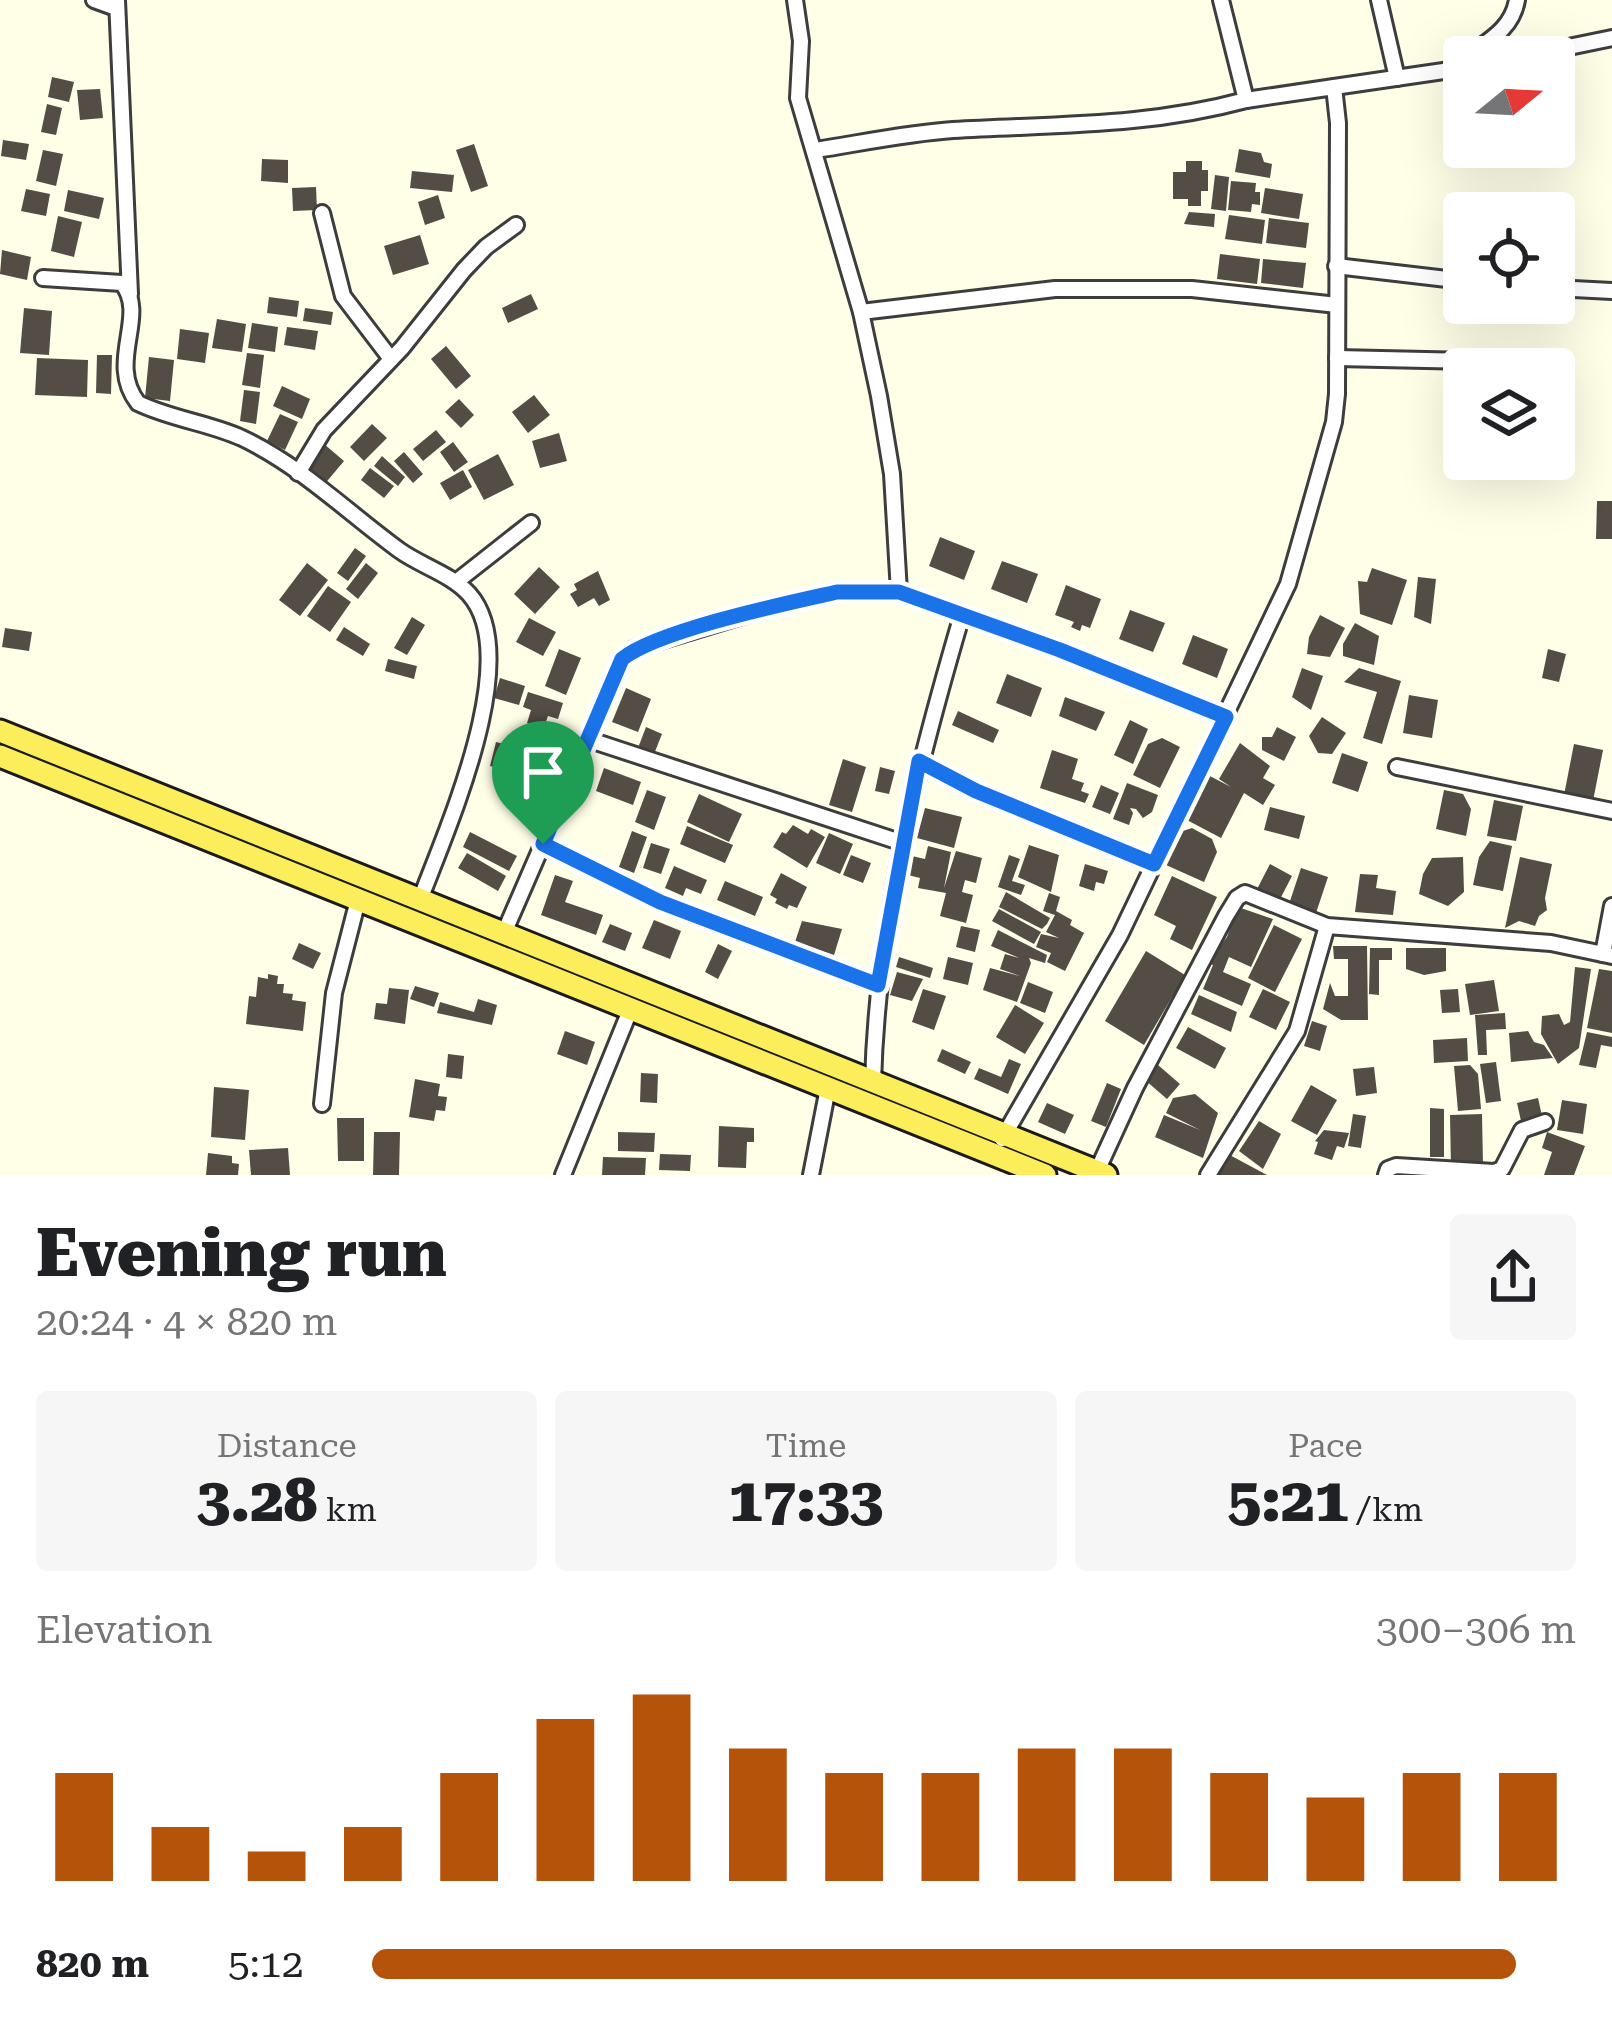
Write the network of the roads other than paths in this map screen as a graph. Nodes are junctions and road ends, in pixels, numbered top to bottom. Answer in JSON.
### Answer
{"nodes":[{"id":1,"x":94,"y":0,"type":"edge"},
{"id":2,"x":794,"y":0,"type":"edge"},
{"id":3,"x":1221,"y":0,"type":"edge"},
{"id":4,"x":1378,"y":0,"type":"edge"},
{"id":5,"x":1517,"y":0,"type":"edge"},
{"id":6,"x":116,"y":4,"type":"edge"},
{"id":7,"x":1496,"y":36,"type":"edge"},
{"id":8,"x":1612,"y":38,"type":"edge"},
{"id":9,"x":1575,"y":46,"type":"edge"},
{"id":10,"x":1443,"y":71,"type":"edge"},
{"id":11,"x":1397,"y":78,"type":"junction"},
{"id":12,"x":1334,"y":87,"type":"junction"},
{"id":13,"x":1246,"y":100,"type":"junction"},
{"id":14,"x":816,"y":150,"type":"junction"},
{"id":15,"x":322,"y":213,"type":"dead end"},
{"id":16,"x":516,"y":225,"type":"dead end"},
{"id":17,"x":1336,"y":266,"type":"junction"},
{"id":18,"x":43,"y":278,"type":"dead end"},
{"id":19,"x":1443,"y":279,"type":"edge"},
{"id":20,"x":1575,"y":289,"type":"edge"},
{"id":21,"x":1612,"y":291,"type":"edge"},
{"id":22,"x":130,"y":294,"type":"junction"},
{"id":23,"x":1337,"y":305,"type":"junction"},
{"id":24,"x":861,"y":312,"type":"junction"},
{"id":25,"x":1337,"y":358,"type":"junction"},
{"id":26,"x":391,"y":359,"type":"junction"},
{"id":27,"x":1443,"y":360,"type":"edge"},
{"id":28,"x":298,"y":472,"type":"junction"},
{"id":29,"x":531,"y":523,"type":"dead end"},
{"id":30,"x":456,"y":582,"type":"junction"},
{"id":31,"x":899,"y":592,"type":"junction"},
{"id":32,"x":962,"y":615,"type":"junction"},
{"id":33,"x":1226,"y":717,"type":"junction"},
{"id":34,"x":0,"y":731,"type":"edge"},
{"id":35,"x":590,"y":740,"type":"junction"},
{"id":36,"x":0,"y":755,"type":"edge"},
{"id":37,"x":919,"y":761,"type":"junction"},
{"id":38,"x":1397,"y":767,"type":"dead end"},
{"id":39,"x":1612,"y":811,"type":"edge"},
{"id":40,"x":903,"y":843,"type":"junction"},
{"id":41,"x":543,"y":844,"type":"junction"},
{"id":42,"x":1154,"y":864,"type":"junction"},
{"id":43,"x":358,"y":900,"type":"junction"},
{"id":44,"x":420,"y":900,"type":"junction"},
{"id":45,"x":1612,"y":906,"type":"edge"},
{"id":46,"x":1327,"y":926,"type":"junction"},
{"id":47,"x":504,"y":933,"type":"junction"},
{"id":48,"x":1608,"y":955,"type":"edge"},
{"id":49,"x":878,"y":985,"type":"junction"},
{"id":50,"x":631,"y":1008,"type":"junction"},
{"id":51,"x":873,"y":1083,"type":"junction"},
{"id":52,"x":828,"y":1088,"type":"junction"},
{"id":53,"x":322,"y":1104,"type":"dead end"},
{"id":54,"x":1545,"y":1122,"type":"dead end"},
{"id":55,"x":999,"y":1146,"type":"junction"},
{"id":56,"x":1102,"y":1173,"type":"edge"},
{"id":57,"x":563,"y":1175,"type":"edge"},
{"id":58,"x":811,"y":1175,"type":"edge"},
{"id":59,"x":1045,"y":1175,"type":"edge"},
{"id":60,"x":1208,"y":1175,"type":"edge"},
{"id":61,"x":1386,"y":1175,"type":"edge"}],
"edges":[{"from":1,"to":6,"type":"street"},
{"from":2,"to":14,"type":"street"},
{"from":3,"to":13,"type":"street"},
{"from":4,"to":11,"type":"street"},
{"from":5,"to":7,"type":"street"},
{"from":6,"to":22,"type":"street"},
{"from":8,"to":9,"type":"street"},
{"from":10,"to":11,"type":"street"},
{"from":11,"to":12,"type":"street"},
{"from":12,"to":13,"type":"street"},
{"from":12,"to":17,"type":"street"},
{"from":13,"to":14,"type":"street"},
{"from":14,"to":24,"type":"street"},
{"from":15,"to":26,"type":"street"},
{"from":16,"to":26,"type":"street"},
{"from":17,"to":19,"type":"street"},
{"from":17,"to":23,"type":"street"},
{"from":18,"to":22,"type":"street"},
{"from":20,"to":21,"type":"street"},
{"from":22,"to":28,"type":"street"},
{"from":23,"to":24,"type":"street"},
{"from":23,"to":25,"type":"street"},
{"from":24,"to":31,"type":"street"},
{"from":25,"to":27,"type":"street"},
{"from":25,"to":33,"type":"street"},
{"from":26,"to":28,"type":"street"},
{"from":28,"to":30,"type":"street"},
{"from":29,"to":30,"type":"street"},
{"from":30,"to":44,"type":"street"},
{"from":31,"to":32,"type":"street"},
{"from":31,"to":35,"type":"street"},
{"from":32,"to":33,"type":"street"},
{"from":32,"to":37,"type":"street"},
{"from":33,"to":42,"type":"street"},
{"from":34,"to":44,"type":"main road"},
{"from":35,"to":40,"type":"street"},
{"from":35,"to":41,"type":"street"},
{"from":36,"to":43,"type":"main road"},
{"from":37,"to":40,"type":"street"},
{"from":37,"to":42,"type":"street"},
{"from":38,"to":39,"type":"street"},
{"from":40,"to":49,"type":"street"},
{"from":41,"to":47,"type":"street"},
{"from":41,"to":49,"type":"street"},
{"from":42,"to":55,"type":"street"},
{"from":43,"to":50,"type":"main road"},
{"from":43,"to":53,"type":"street"},
{"from":44,"to":47,"type":"main road"},
{"from":45,"to":48,"type":"street"},
{"from":46,"to":48,"type":"street"},
{"from":46,"to":56,"type":"street"},
{"from":46,"to":60,"type":"street"},
{"from":47,"to":51,"type":"main road"},
{"from":49,"to":51,"type":"street"},
{"from":50,"to":52,"type":"main road"},
{"from":50,"to":57,"type":"street"},
{"from":51,"to":55,"type":"main road"},
{"from":52,"to":55,"type":"main road"},
{"from":52,"to":58,"type":"street"},
{"from":54,"to":61,"type":"street"},
{"from":55,"to":56,"type":"main road"},
{"from":55,"to":59,"type":"main road"}]}
